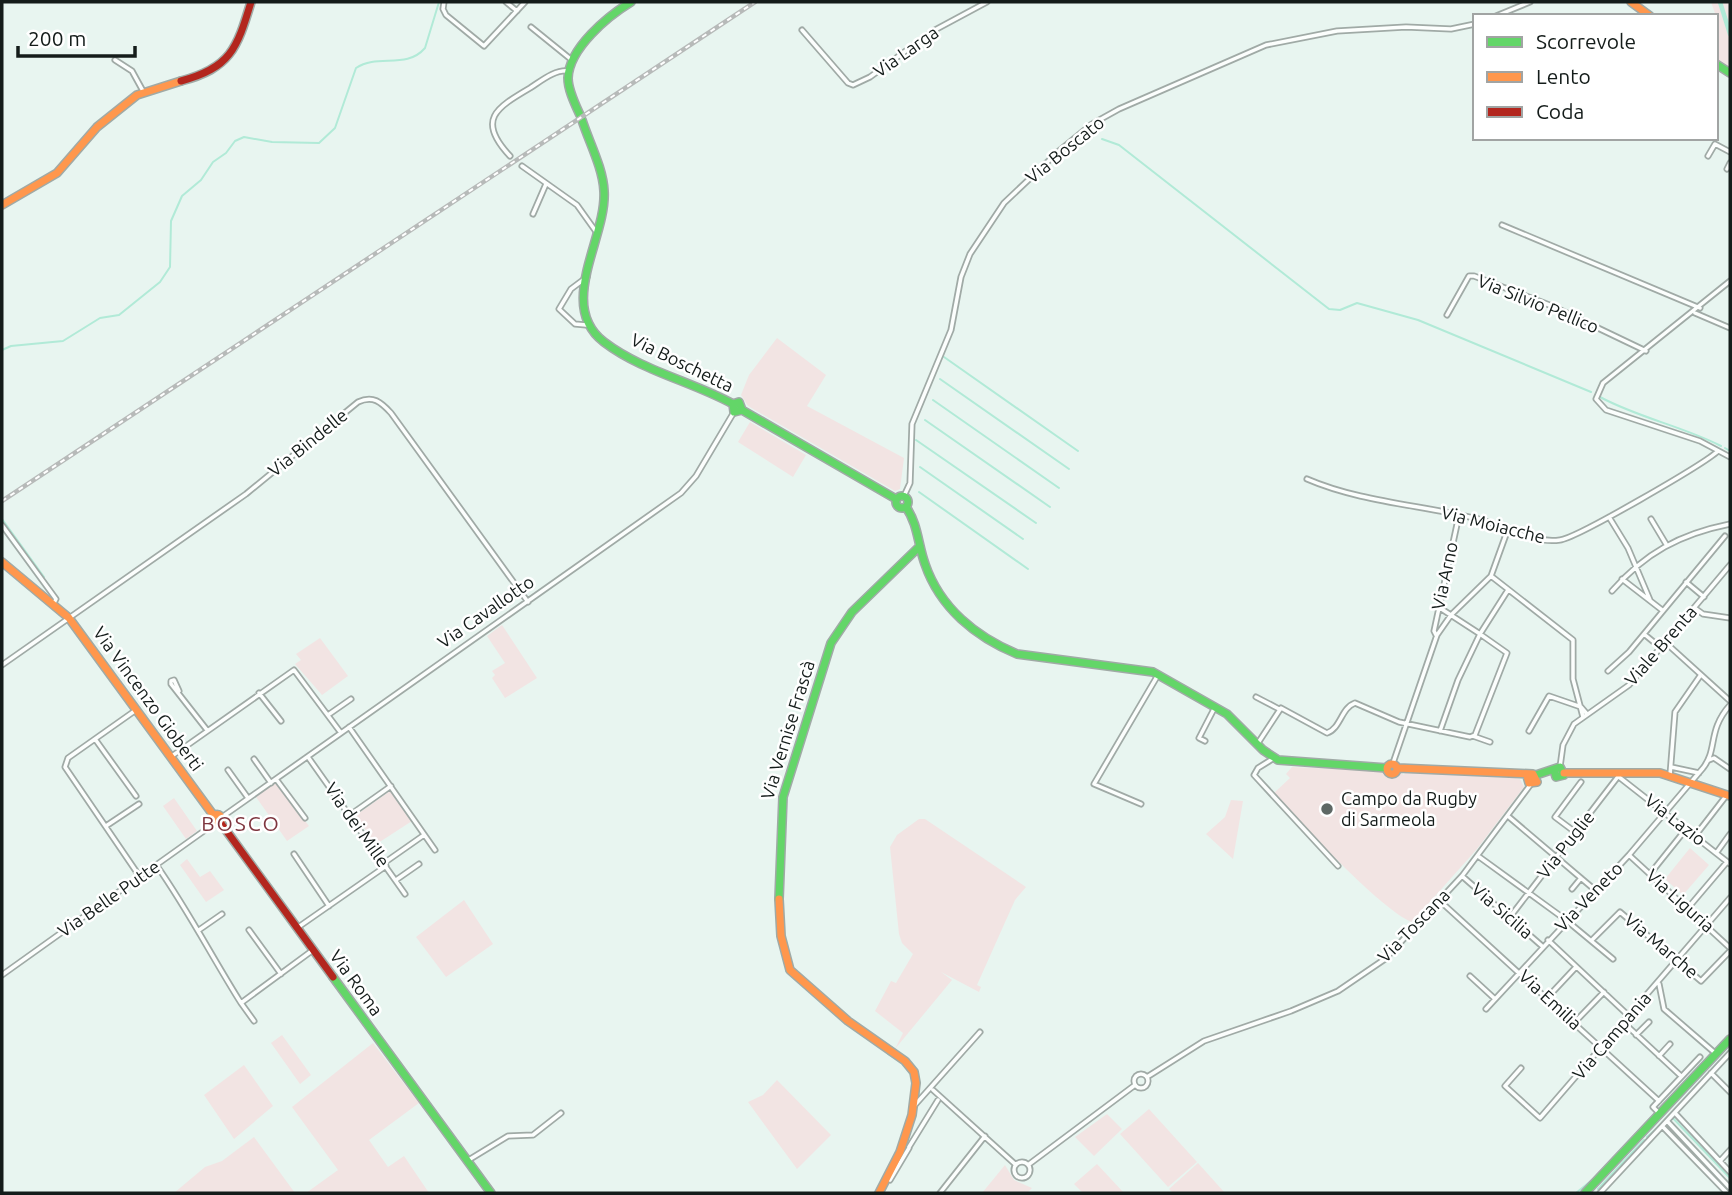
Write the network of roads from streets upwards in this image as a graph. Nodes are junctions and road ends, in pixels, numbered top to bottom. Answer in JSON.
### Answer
{"nodes":[{"id":1,"x":251,"y":2,"type":"edge"},
{"id":2,"x":444,"y":2,"type":"edge"},
{"id":3,"x":506,"y":2,"type":"edge"},
{"id":4,"x":526,"y":2,"type":"edge"},
{"id":5,"x":631,"y":2,"type":"edge"},
{"id":6,"x":987,"y":2,"type":"edge"},
{"id":7,"x":1530,"y":2,"type":"edge"},
{"id":8,"x":1631,"y":2,"type":"edge"},
{"id":9,"x":517,"y":11,"type":"junction"},
{"id":10,"x":1501,"y":14,"type":"edge"},
{"id":11,"x":1647,"y":14,"type":"edge"},
{"id":12,"x":1473,"y":24,"type":"edge"},
{"id":13,"x":531,"y":27,"type":"dead end"},
{"id":14,"x":802,"y":30,"type":"dead end"},
{"id":15,"x":115,"y":60,"type":"dead end"},
{"id":16,"x":573,"y":61,"type":"junction"},
{"id":17,"x":569,"y":71,"type":"junction"},
{"id":18,"x":144,"y":91,"type":"junction"},
{"id":19,"x":1730,"y":152,"type":"edge"},
{"id":20,"x":510,"y":156,"type":"dead end"},
{"id":21,"x":1708,"y":156,"type":"dead end"},
{"id":22,"x":1730,"y":163,"type":"edge"},
{"id":23,"x":522,"y":166,"type":"dead end"},
{"id":24,"x":1727,"y":169,"type":"dead end"},
{"id":25,"x":546,"y":184,"type":"junction"},
{"id":26,"x":2,"y":205,"type":"edge"},
{"id":27,"x":533,"y":214,"type":"dead end"},
{"id":28,"x":1502,"y":225,"type":"dead end"},
{"id":29,"x":598,"y":233,"type":"junction"},
{"id":30,"x":587,"y":277,"type":"junction"},
{"id":31,"x":1730,"y":281,"type":"edge"},
{"id":32,"x":1700,"y":308,"type":"junction"},
{"id":33,"x":1695,"y":313,"type":"junction"},
{"id":34,"x":1447,"y":315,"type":"dead end"},
{"id":35,"x":586,"y":325,"type":"junction"},
{"id":36,"x":1730,"y":328,"type":"edge"},
{"id":37,"x":1646,"y":351,"type":"junction"},
{"id":38,"x":736,"y":409,"type":"junction"},
{"id":39,"x":1712,"y":448,"type":"junction"},
{"id":40,"x":1718,"y":451,"type":"junction"},
{"id":41,"x":1730,"y":457,"type":"edge"},
{"id":42,"x":1705,"y":460,"type":"junction"},
{"id":43,"x":1307,"y":480,"type":"dead end"},
{"id":44,"x":900,"y":497,"type":"junction"},
{"id":45,"x":1459,"y":515,"type":"junction"},
{"id":46,"x":1609,"y":517,"type":"junction"},
{"id":47,"x":1651,"y":519,"type":"dead end"},
{"id":48,"x":1730,"y":524,"type":"edge"},
{"id":49,"x":2,"y":526,"type":"edge"},
{"id":50,"x":1508,"y":529,"type":"junction"},
{"id":51,"x":1725,"y":536,"type":"dead end"},
{"id":52,"x":1666,"y":544,"type":"junction"},
{"id":53,"x":920,"y":547,"type":"junction"},
{"id":54,"x":2,"y":562,"type":"edge"},
{"id":55,"x":1636,"y":565,"type":"junction"},
{"id":56,"x":1730,"y":565,"type":"edge"},
{"id":57,"x":1491,"y":576,"type":"junction"},
{"id":58,"x":1622,"y":579,"type":"junction"},
{"id":59,"x":1686,"y":582,"type":"junction"},
{"id":60,"x":1508,"y":590,"type":"junction"},
{"id":61,"x":1612,"y":591,"type":"dead end"},
{"id":62,"x":1704,"y":597,"type":"junction"},
{"id":63,"x":1650,"y":600,"type":"junction"},
{"id":64,"x":528,"y":602,"type":"junction"},
{"id":65,"x":54,"y":603,"type":"junction"},
{"id":66,"x":1440,"y":608,"type":"dead end"},
{"id":67,"x":1695,"y":608,"type":"junction"},
{"id":68,"x":1663,"y":610,"type":"junction"},
{"id":69,"x":1451,"y":615,"type":"junction"},
{"id":70,"x":69,"y":618,"type":"junction"},
{"id":71,"x":1730,"y":618,"type":"edge"},
{"id":72,"x":1480,"y":634,"type":"junction"},
{"id":73,"x":1644,"y":634,"type":"junction"},
{"id":74,"x":1437,"y":635,"type":"junction"},
{"id":75,"x":1666,"y":643,"type":"junction"},
{"id":76,"x":1661,"y":648,"type":"junction"},
{"id":77,"x":2,"y":665,"type":"edge"},
{"id":78,"x":1608,"y":671,"type":"dead end"},
{"id":79,"x":1158,"y":675,"type":"junction"},
{"id":80,"x":1700,"y":676,"type":"junction"},
{"id":81,"x":179,"y":691,"type":"dead end"},
{"id":82,"x":259,"y":692,"type":"junction"},
{"id":83,"x":1256,"y":697,"type":"dead end"},
{"id":84,"x":351,"y":699,"type":"dead end"},
{"id":85,"x":1730,"y":703,"type":"edge"},
{"id":86,"x":1215,"y":707,"type":"junction"},
{"id":87,"x":1578,"y":707,"type":"junction"},
{"id":88,"x":1279,"y":709,"type":"junction"},
{"id":89,"x":136,"y":710,"type":"junction"},
{"id":90,"x":328,"y":715,"type":"junction"},
{"id":91,"x":1585,"y":715,"type":"junction"},
{"id":92,"x":281,"y":721,"type":"dead end"},
{"id":93,"x":1406,"y":724,"type":"junction"},
{"id":94,"x":349,"y":727,"type":"junction"},
{"id":95,"x":207,"y":730,"type":"junction"},
{"id":96,"x":1440,"y":731,"type":"junction"},
{"id":97,"x":1529,"y":731,"type":"dead end"},
{"id":98,"x":341,"y":733,"type":"junction"},
{"id":99,"x":1473,"y":737,"type":"junction"},
{"id":100,"x":95,"y":738,"type":"junction"},
{"id":101,"x":1205,"y":741,"type":"dead end"},
{"id":102,"x":1490,"y":742,"type":"dead end"},
{"id":103,"x":1257,"y":744,"type":"junction"},
{"id":104,"x":172,"y":756,"type":"junction"},
{"id":105,"x":308,"y":757,"type":"junction"},
{"id":106,"x":1274,"y":758,"type":"junction"},
{"id":107,"x":254,"y":759,"type":"dead end"},
{"id":108,"x":1709,"y":760,"type":"junction"},
{"id":109,"x":1392,"y":767,"type":"junction"},
{"id":110,"x":228,"y":769,"type":"dead end"},
{"id":111,"x":1730,"y":769,"type":"edge"},
{"id":112,"x":1671,"y":771,"type":"junction"},
{"id":113,"x":1558,"y":772,"type":"junction"},
{"id":114,"x":1699,"y":773,"type":"junction"},
{"id":115,"x":1620,"y":774,"type":"junction"},
{"id":116,"x":276,"y":779,"type":"junction"},
{"id":117,"x":1533,"y":779,"type":"junction"},
{"id":118,"x":1689,"y":781,"type":"junction"},
{"id":119,"x":1581,"y":782,"type":"dead end"},
{"id":120,"x":271,"y":783,"type":"junction"},
{"id":121,"x":391,"y":786,"type":"junction"},
{"id":122,"x":1729,"y":795,"type":"edge"},
{"id":123,"x":136,"y":796,"type":"dead end"},
{"id":124,"x":248,"y":797,"type":"junction"},
{"id":125,"x":139,"y":804,"type":"dead end"},
{"id":126,"x":1141,"y":804,"type":"dead end"},
{"id":127,"x":1664,"y":811,"type":"junction"},
{"id":128,"x":350,"y":815,"type":"junction"},
{"id":129,"x":1509,"y":817,"type":"junction"},
{"id":130,"x":305,"y":818,"type":"dead end"},
{"id":131,"x":218,"y":819,"type":"junction"},
{"id":132,"x":106,"y":826,"type":"junction"},
{"id":133,"x":1686,"y":829,"type":"junction"},
{"id":134,"x":1575,"y":832,"type":"junction"},
{"id":135,"x":1730,"y":834,"type":"edge"},
{"id":136,"x":424,"y":835,"type":"junction"},
{"id":137,"x":1695,"y":836,"type":"junction"},
{"id":138,"x":435,"y":850,"type":"dead end"},
{"id":139,"x":1716,"y":853,"type":"junction"},
{"id":140,"x":294,"y":854,"type":"dead end"},
{"id":141,"x":1629,"y":855,"type":"junction"},
{"id":142,"x":1478,"y":856,"type":"junction"},
{"id":143,"x":1556,"y":857,"type":"junction"},
{"id":144,"x":1729,"y":863,"type":"edge"},
{"id":145,"x":419,"y":864,"type":"dead end"},
{"id":146,"x":385,"y":865,"type":"junction"},
{"id":147,"x":157,"y":866,"type":"junction"},
{"id":148,"x":1338,"y":866,"type":"dead end"},
{"id":149,"x":1650,"y":874,"type":"junction"},
{"id":150,"x":1462,"y":876,"type":"junction"},
{"id":151,"x":140,"y":877,"type":"junction"},
{"id":152,"x":1581,"y":878,"type":"junction"},
{"id":153,"x":396,"y":880,"type":"junction"},
{"id":154,"x":1572,"y":889,"type":"dead end"},
{"id":155,"x":1595,"y":890,"type":"junction"},
{"id":156,"x":1528,"y":893,"type":"junction"},
{"id":157,"x":405,"y":894,"type":"dead end"},
{"id":158,"x":1730,"y":898,"type":"edge"},
{"id":159,"x":1440,"y":901,"type":"junction"},
{"id":160,"x":329,"y":906,"type":"junction"},
{"id":161,"x":1687,"y":908,"type":"junction"},
{"id":162,"x":222,"y":914,"type":"dead end"},
{"id":163,"x":1510,"y":917,"type":"junction"},
{"id":164,"x":1566,"y":920,"type":"junction"},
{"id":165,"x":1706,"y":925,"type":"junction"},
{"id":166,"x":297,"y":928,"type":"junction"},
{"id":167,"x":199,"y":930,"type":"junction"},
{"id":168,"x":249,"y":930,"type":"dead end"},
{"id":169,"x":1548,"y":940,"type":"junction"},
{"id":170,"x":1592,"y":940,"type":"junction"},
{"id":171,"x":1543,"y":946,"type":"junction"},
{"id":172,"x":1730,"y":949,"type":"edge"},
{"id":173,"x":313,"y":950,"type":"junction"},
{"id":174,"x":1614,"y":959,"type":"dead end"},
{"id":175,"x":1678,"y":960,"type":"junction"},
{"id":176,"x":1576,"y":967,"type":"junction"},
{"id":177,"x":1519,"y":972,"type":"junction"},
{"id":178,"x":281,"y":974,"type":"junction"},
{"id":179,"x":2,"y":975,"type":"edge"},
{"id":180,"x":1470,"y":976,"type":"dead end"},
{"id":181,"x":1659,"y":982,"type":"junction"},
{"id":182,"x":1652,"y":991,"type":"junction"},
{"id":183,"x":1604,"y":992,"type":"junction"},
{"id":184,"x":1548,"y":998,"type":"junction"},
{"id":185,"x":1661,"y":998,"type":"junction"},
{"id":186,"x":1495,"y":999,"type":"junction"},
{"id":187,"x":241,"y":1003,"type":"junction"},
{"id":188,"x":1486,"y":1009,"type":"dead end"},
{"id":189,"x":1630,"y":1017,"type":"junction"},
{"id":190,"x":254,"y":1021,"type":"dead end"},
{"id":191,"x":1648,"y":1022,"type":"dead end"},
{"id":192,"x":1574,"y":1023,"type":"junction"},
{"id":193,"x":1624,"y":1023,"type":"junction"},
{"id":194,"x":980,"y":1032,"type":"dead end"},
{"id":195,"x":1636,"y":1035,"type":"junction"},
{"id":196,"x":1730,"y":1039,"type":"edge"},
{"id":197,"x":1670,"y":1044,"type":"dead end"},
{"id":198,"x":1723,"y":1047,"type":"junction"},
{"id":199,"x":1601,"y":1048,"type":"junction"},
{"id":200,"x":1716,"y":1054,"type":"junction"},
{"id":201,"x":1729,"y":1055,"type":"edge"},
{"id":202,"x":1659,"y":1056,"type":"junction"},
{"id":203,"x":1700,"y":1056,"type":"dead end"},
{"id":204,"x":1521,"y":1068,"type":"dead end"},
{"id":205,"x":1710,"y":1073,"type":"junction"},
{"id":206,"x":1681,"y":1076,"type":"junction"},
{"id":207,"x":1147,"y":1077,"type":"junction"},
{"id":208,"x":1135,"y":1085,"type":"junction"},
{"id":209,"x":933,"y":1090,"type":"dead end"},
{"id":210,"x":1730,"y":1092,"type":"edge"},
{"id":211,"x":1663,"y":1096,"type":"junction"},
{"id":212,"x":938,"y":1100,"type":"dead end"},
{"id":213,"x":1658,"y":1101,"type":"junction"},
{"id":214,"x":1671,"y":1102,"type":"junction"},
{"id":215,"x":915,"y":1106,"type":"junction"},
{"id":216,"x":561,"y":1113,"type":"dead end"},
{"id":217,"x":1660,"y":1114,"type":"junction"},
{"id":218,"x":1673,"y":1116,"type":"junction"},
{"id":219,"x":1663,"y":1127,"type":"junction"},
{"id":220,"x":985,"y":1136,"type":"junction"},
{"id":221,"x":1730,"y":1150,"type":"edge"},
{"id":222,"x":467,"y":1161,"type":"junction"},
{"id":223,"x":1720,"y":1161,"type":"junction"},
{"id":224,"x":1016,"y":1165,"type":"junction"},
{"id":225,"x":1028,"y":1165,"type":"junction"},
{"id":226,"x":1730,"y":1172,"type":"edge"},
{"id":227,"x":1730,"y":1188,"type":"edge"},
{"id":228,"x":881,"y":1190,"type":"edge"},
{"id":229,"x":491,"y":1193,"type":"edge"},
{"id":230,"x":940,"y":1193,"type":"edge"},
{"id":231,"x":1585,"y":1193,"type":"edge"},
{"id":232,"x":1600,"y":1193,"type":"edge"},
{"id":233,"x":1727,"y":1193,"type":"edge"}],
"edges":[{"from":1,"to":18,"type":"street"},
{"from":2,"to":9,"type":"street"},
{"from":3,"to":9,"type":"street"},
{"from":4,"to":9,"type":"street"},
{"from":5,"to":16,"type":"street"},
{"from":6,"to":14,"type":"street","name":"Via Larga"},
{"from":7,"to":10,"type":"street"},
{"from":8,"to":11,"type":"street"},
{"from":12,"to":44,"type":"street","name":"Via Boscato"},
{"from":13,"to":16,"type":"street"},
{"from":15,"to":18,"type":"street"},
{"from":16,"to":17,"type":"street"},
{"from":17,"to":20,"type":"street"},
{"from":17,"to":29,"type":"street"},
{"from":18,"to":26,"type":"street"},
{"from":19,"to":21,"type":"street"},
{"from":22,"to":24,"type":"street"},
{"from":23,"to":25,"type":"street"},
{"from":25,"to":27,"type":"street"},
{"from":25,"to":29,"type":"street"},
{"from":28,"to":32,"type":"street"},
{"from":29,"to":30,"type":"street"},
{"from":30,"to":35,"type":"street"},
{"from":30,"to":35,"type":"street"},
{"from":31,"to":32,"type":"street"},
{"from":32,"to":33,"type":"street"},
{"from":33,"to":36,"type":"street"},
{"from":33,"to":37,"type":"street"},
{"from":34,"to":37,"type":"street","name":"Via Silvio Pellico"},
{"from":35,"to":38,"type":"street","name":"Via Boschetta"},
{"from":37,"to":39,"type":"street"},
{"from":38,"to":44,"type":"street","name":"Via Boschetta"},
{"from":38,"to":64,"type":"street","name":"Via Cavallotto"},
{"from":39,"to":40,"type":"street"},
{"from":39,"to":42,"type":"street","name":"Via Moiacche"},
{"from":40,"to":41,"type":"street"},
{"from":40,"to":42,"type":"street","name":"Via Moiacche"},
{"from":42,"to":46,"type":"street","name":"Via Moiacche"},
{"from":43,"to":45,"type":"street","name":"Via Moiacche"},
{"from":44,"to":53,"type":"street","name":"Via Boschetta"},
{"from":45,"to":50,"type":"street","name":"Via Moiacche"},
{"from":45,"to":74,"type":"street","name":"Via Arno"},
{"from":46,"to":50,"type":"street","name":"Via Moiacche"},
{"from":46,"to":55,"type":"street"},
{"from":47,"to":52,"type":"street"},
{"from":48,"to":52,"type":"street"},
{"from":49,"to":65,"type":"street","name":"Via Vincenzo Gioberti"},
{"from":50,"to":57,"type":"street"},
{"from":51,"to":59,"type":"street"},
{"from":52,"to":55,"type":"street"},
{"from":53,"to":79,"type":"street"},
{"from":53,"to":215,"type":"street","name":"Via Vernise Frascà"},
{"from":54,"to":65,"type":"street","name":"Via Vincenzo Gioberti"},
{"from":55,"to":58,"type":"street"},
{"from":55,"to":63,"type":"street"},
{"from":56,"to":62,"type":"street","name":"Viale Brenta"},
{"from":57,"to":60,"type":"street"},
{"from":57,"to":69,"type":"street"},
{"from":58,"to":61,"type":"street"},
{"from":58,"to":63,"type":"street"},
{"from":59,"to":62,"type":"street"},
{"from":59,"to":68,"type":"street"},
{"from":60,"to":72,"type":"street"},
{"from":60,"to":87,"type":"street"},
{"from":62,"to":67,"type":"street","name":"Viale Brenta"},
{"from":63,"to":68,"type":"street"},
{"from":64,"to":70,"type":"street","name":"Via Bindelle"},
{"from":64,"to":94,"type":"street","name":"Via Cavallotto"},
{"from":65,"to":70,"type":"street","name":"Via Vincenzo Gioberti"},
{"from":66,"to":69,"type":"street"},
{"from":67,"to":71,"type":"street"},
{"from":67,"to":75,"type":"street","name":"Viale Brenta"},
{"from":68,"to":73,"type":"street"},
{"from":69,"to":72,"type":"street"},
{"from":69,"to":74,"type":"street"},
{"from":70,"to":77,"type":"street"},
{"from":70,"to":89,"type":"street","name":"Via Vincenzo Gioberti"},
{"from":72,"to":96,"type":"street"},
{"from":72,"to":99,"type":"street"},
{"from":73,"to":76,"type":"street"},
{"from":73,"to":78,"type":"street"},
{"from":74,"to":93,"type":"street"},
{"from":75,"to":76,"type":"street","name":"Viale Brenta"},
{"from":75,"to":80,"type":"street"},
{"from":76,"to":91,"type":"street","name":"Viale Brenta"},
{"from":79,"to":86,"type":"street"},
{"from":79,"to":126,"type":"street"},
{"from":80,"to":85,"type":"street"},
{"from":80,"to":112,"type":"street"},
{"from":81,"to":95,"type":"street"},
{"from":82,"to":90,"type":"street"},
{"from":82,"to":92,"type":"street"},
{"from":82,"to":95,"type":"street"},
{"from":83,"to":88,"type":"street"},
{"from":84,"to":90,"type":"street"},
{"from":85,"to":108,"type":"street"},
{"from":86,"to":101,"type":"street"},
{"from":86,"to":103,"type":"street"},
{"from":87,"to":91,"type":"street"},
{"from":87,"to":97,"type":"street"},
{"from":88,"to":93,"type":"street"},
{"from":88,"to":103,"type":"street"},
{"from":89,"to":100,"type":"street"},
{"from":89,"to":104,"type":"street","name":"Via Vincenzo Gioberti"},
{"from":90,"to":98,"type":"street"},
{"from":91,"to":113,"type":"street","name":"Viale Brenta"},
{"from":93,"to":96,"type":"street"},
{"from":93,"to":109,"type":"street"},
{"from":94,"to":98,"type":"street","name":"Via Cavallotto"},
{"from":94,"to":121,"type":"street"},
{"from":95,"to":104,"type":"street"},
{"from":96,"to":99,"type":"street"},
{"from":98,"to":105,"type":"street","name":"Via Cavallotto"},
{"from":99,"to":102,"type":"street"},
{"from":100,"to":123,"type":"street"},
{"from":100,"to":132,"type":"street"},
{"from":103,"to":106,"type":"street"},
{"from":104,"to":131,"type":"street","name":"Via Vincenzo Gioberti"},
{"from":105,"to":116,"type":"street","name":"Via Cavallotto"},
{"from":105,"to":128,"type":"street","name":"Via dei Mille"},
{"from":106,"to":109,"type":"street"},
{"from":106,"to":148,"type":"street"},
{"from":107,"to":120,"type":"street"},
{"from":108,"to":111,"type":"street"},
{"from":108,"to":114,"type":"street","name":"Via Veneto"},
{"from":109,"to":117,"type":"street"},
{"from":110,"to":124,"type":"street"},
{"from":112,"to":114,"type":"street"},
{"from":112,"to":115,"type":"street"},
{"from":112,"to":118,"type":"street"},
{"from":113,"to":115,"type":"street"},
{"from":113,"to":117,"type":"street"},
{"from":114,"to":118,"type":"street","name":"Via Veneto"},
{"from":115,"to":127,"type":"street","name":"Via Lazio"},
{"from":115,"to":134,"type":"street","name":"Via Puglie"},
{"from":116,"to":120,"type":"street","name":"Via Cavallotto"},
{"from":116,"to":130,"type":"street"},
{"from":117,"to":129,"type":"street","name":"Via Toscana"},
{"from":118,"to":122,"type":"street"},
{"from":118,"to":127,"type":"street","name":"Via Veneto"},
{"from":119,"to":134,"type":"street"},
{"from":120,"to":124,"type":"street","name":"Via Cavallotto"},
{"from":121,"to":128,"type":"street"},
{"from":121,"to":136,"type":"street"},
{"from":122,"to":137,"type":"street"},
{"from":124,"to":131,"type":"street","name":"Via Cavallotto"},
{"from":125,"to":132,"type":"street"},
{"from":127,"to":133,"type":"street","name":"Via Lazio"},
{"from":127,"to":141,"type":"street","name":"Via Veneto"},
{"from":128,"to":146,"type":"street","name":"Via dei Mille"},
{"from":129,"to":142,"type":"street","name":"Via Toscana"},
{"from":129,"to":143,"type":"street"},
{"from":131,"to":147,"type":"street","name":"Via Belle Putte"},
{"from":131,"to":166,"type":"street","name":"Via Roma"},
{"from":132,"to":151,"type":"street"},
{"from":133,"to":137,"type":"street","name":"Via Lazio"},
{"from":133,"to":149,"type":"street"},
{"from":134,"to":143,"type":"street","name":"Via Puglie"},
{"from":135,"to":139,"type":"street"},
{"from":136,"to":138,"type":"street"},
{"from":136,"to":146,"type":"street"},
{"from":137,"to":139,"type":"street","name":"Via Lazio"},
{"from":139,"to":144,"type":"street","name":"Via Lazio"},
{"from":140,"to":160,"type":"street"},
{"from":141,"to":149,"type":"street","name":"Via Liguria"},
{"from":141,"to":155,"type":"street","name":"Via Veneto"},
{"from":142,"to":150,"type":"street","name":"Via Toscana"},
{"from":142,"to":156,"type":"street"},
{"from":143,"to":152,"type":"street"},
{"from":143,"to":156,"type":"street","name":"Via Puglie"},
{"from":144,"to":161,"type":"street"},
{"from":145,"to":153,"type":"street"},
{"from":146,"to":153,"type":"street","name":"Via dei Mille"},
{"from":146,"to":160,"type":"street"},
{"from":147,"to":151,"type":"street","name":"Via Belle Putte"},
{"from":147,"to":167,"type":"street"},
{"from":149,"to":161,"type":"street","name":"Via Liguria"},
{"from":150,"to":159,"type":"street","name":"Via Toscana"},
{"from":150,"to":163,"type":"street","name":"Via Sicilia"},
{"from":151,"to":179,"type":"street","name":"Via Belle Putte"},
{"from":152,"to":154,"type":"street"},
{"from":152,"to":155,"type":"street"},
{"from":153,"to":157,"type":"street","name":"Via dei Mille"},
{"from":155,"to":164,"type":"street","name":"Via Veneto"},
{"from":156,"to":163,"type":"street","name":"Via Puglie"},
{"from":156,"to":164,"type":"street"},
{"from":158,"to":165,"type":"street","name":"Via Campania"},
{"from":159,"to":177,"type":"street","name":"Via Emilia"},
{"from":159,"to":207,"type":"street","name":"Via Toscana"},
{"from":160,"to":166,"type":"street"},
{"from":161,"to":165,"type":"street","name":"Via Liguria"},
{"from":162,"to":167,"type":"street"},
{"from":163,"to":171,"type":"street","name":"Via Sicilia"},
{"from":164,"to":169,"type":"street","name":"Via Veneto"},
{"from":164,"to":170,"type":"street"},
{"from":165,"to":172,"type":"street","name":"Via Liguria"},
{"from":165,"to":175,"type":"street","name":"Via Campania"},
{"from":166,"to":173,"type":"street","name":"Via Roma"},
{"from":167,"to":187,"type":"street"},
{"from":168,"to":178,"type":"street"},
{"from":169,"to":171,"type":"street","name":"Via Veneto"},
{"from":169,"to":176,"type":"street","name":"Via Sicilia"},
{"from":170,"to":174,"type":"street"},
{"from":170,"to":175,"type":"street","name":"Via Marche"},
{"from":171,"to":177,"type":"street","name":"Via Veneto"},
{"from":172,"to":175,"type":"street","name":"Via Marche"},
{"from":173,"to":178,"type":"street"},
{"from":173,"to":222,"type":"street","name":"Via Roma"},
{"from":175,"to":181,"type":"street","name":"Via Campania"},
{"from":176,"to":183,"type":"street","name":"Via Sicilia"},
{"from":176,"to":184,"type":"street"},
{"from":177,"to":184,"type":"street","name":"Via Emilia"},
{"from":177,"to":186,"type":"street","name":"Via Veneto"},
{"from":178,"to":187,"type":"street"},
{"from":180,"to":186,"type":"street"},
{"from":181,"to":182,"type":"street","name":"Via Campania"},
{"from":181,"to":185,"type":"street"},
{"from":182,"to":185,"type":"street"},
{"from":182,"to":189,"type":"street","name":"Via Campania"},
{"from":183,"to":189,"type":"street","name":"Via Sicilia"},
{"from":183,"to":192,"type":"street"},
{"from":184,"to":192,"type":"street","name":"Via Emilia"},
{"from":185,"to":200,"type":"street"},
{"from":186,"to":188,"type":"street","name":"Via Veneto"},
{"from":187,"to":190,"type":"street"},
{"from":189,"to":193,"type":"street","name":"Via Campania"},
{"from":191,"to":195,"type":"street"},
{"from":192,"to":199,"type":"street","name":"Via Emilia"},
{"from":193,"to":195,"type":"street"},
{"from":193,"to":199,"type":"street","name":"Via Campania"},
{"from":194,"to":215,"type":"street","name":"Via Vernise Frascà"},
{"from":195,"to":202,"type":"street"},
{"from":196,"to":198,"type":"street"},
{"from":197,"to":202,"type":"street"},
{"from":198,"to":200,"type":"street"},
{"from":198,"to":201,"type":"street"},
{"from":199,"to":204,"type":"street","name":"Via Campania"},
{"from":199,"to":213,"type":"street","name":"Via Emilia"},
{"from":200,"to":214,"type":"street"},
{"from":201,"to":205,"type":"street"},
{"from":202,"to":206,"type":"street"},
{"from":203,"to":206,"type":"street"},
{"from":205,"to":210,"type":"street"},
{"from":205,"to":218,"type":"street"},
{"from":206,"to":211,"type":"street"},
{"from":207,"to":208,"type":"street","name":"Via Toscana"},
{"from":207,"to":208,"type":"street","name":"Via Toscana"},
{"from":208,"to":225,"type":"street","name":"Via Toscana"},
{"from":209,"to":220,"type":"street"},
{"from":211,"to":213,"type":"street"},
{"from":211,"to":214,"type":"street"},
{"from":212,"to":228,"type":"street","name":"Via Vernise Frascà"},
{"from":213,"to":217,"type":"street"},
{"from":214,"to":217,"type":"street"},
{"from":214,"to":218,"type":"street"},
{"from":215,"to":228,"type":"street","name":"Via Vernise Frascà"},
{"from":216,"to":222,"type":"street"},
{"from":217,"to":231,"type":"street"},
{"from":218,"to":219,"type":"street"},
{"from":218,"to":223,"type":"street"},
{"from":218,"to":227,"type":"street"},
{"from":219,"to":232,"type":"street"},
{"from":219,"to":233,"type":"street"},
{"from":220,"to":224,"type":"street"},
{"from":220,"to":230,"type":"street"},
{"from":221,"to":223,"type":"street"},
{"from":222,"to":229,"type":"street","name":"Via Roma"},
{"from":223,"to":226,"type":"street"},
{"from":224,"to":225,"type":"street"},
{"from":224,"to":225,"type":"street"}]}
